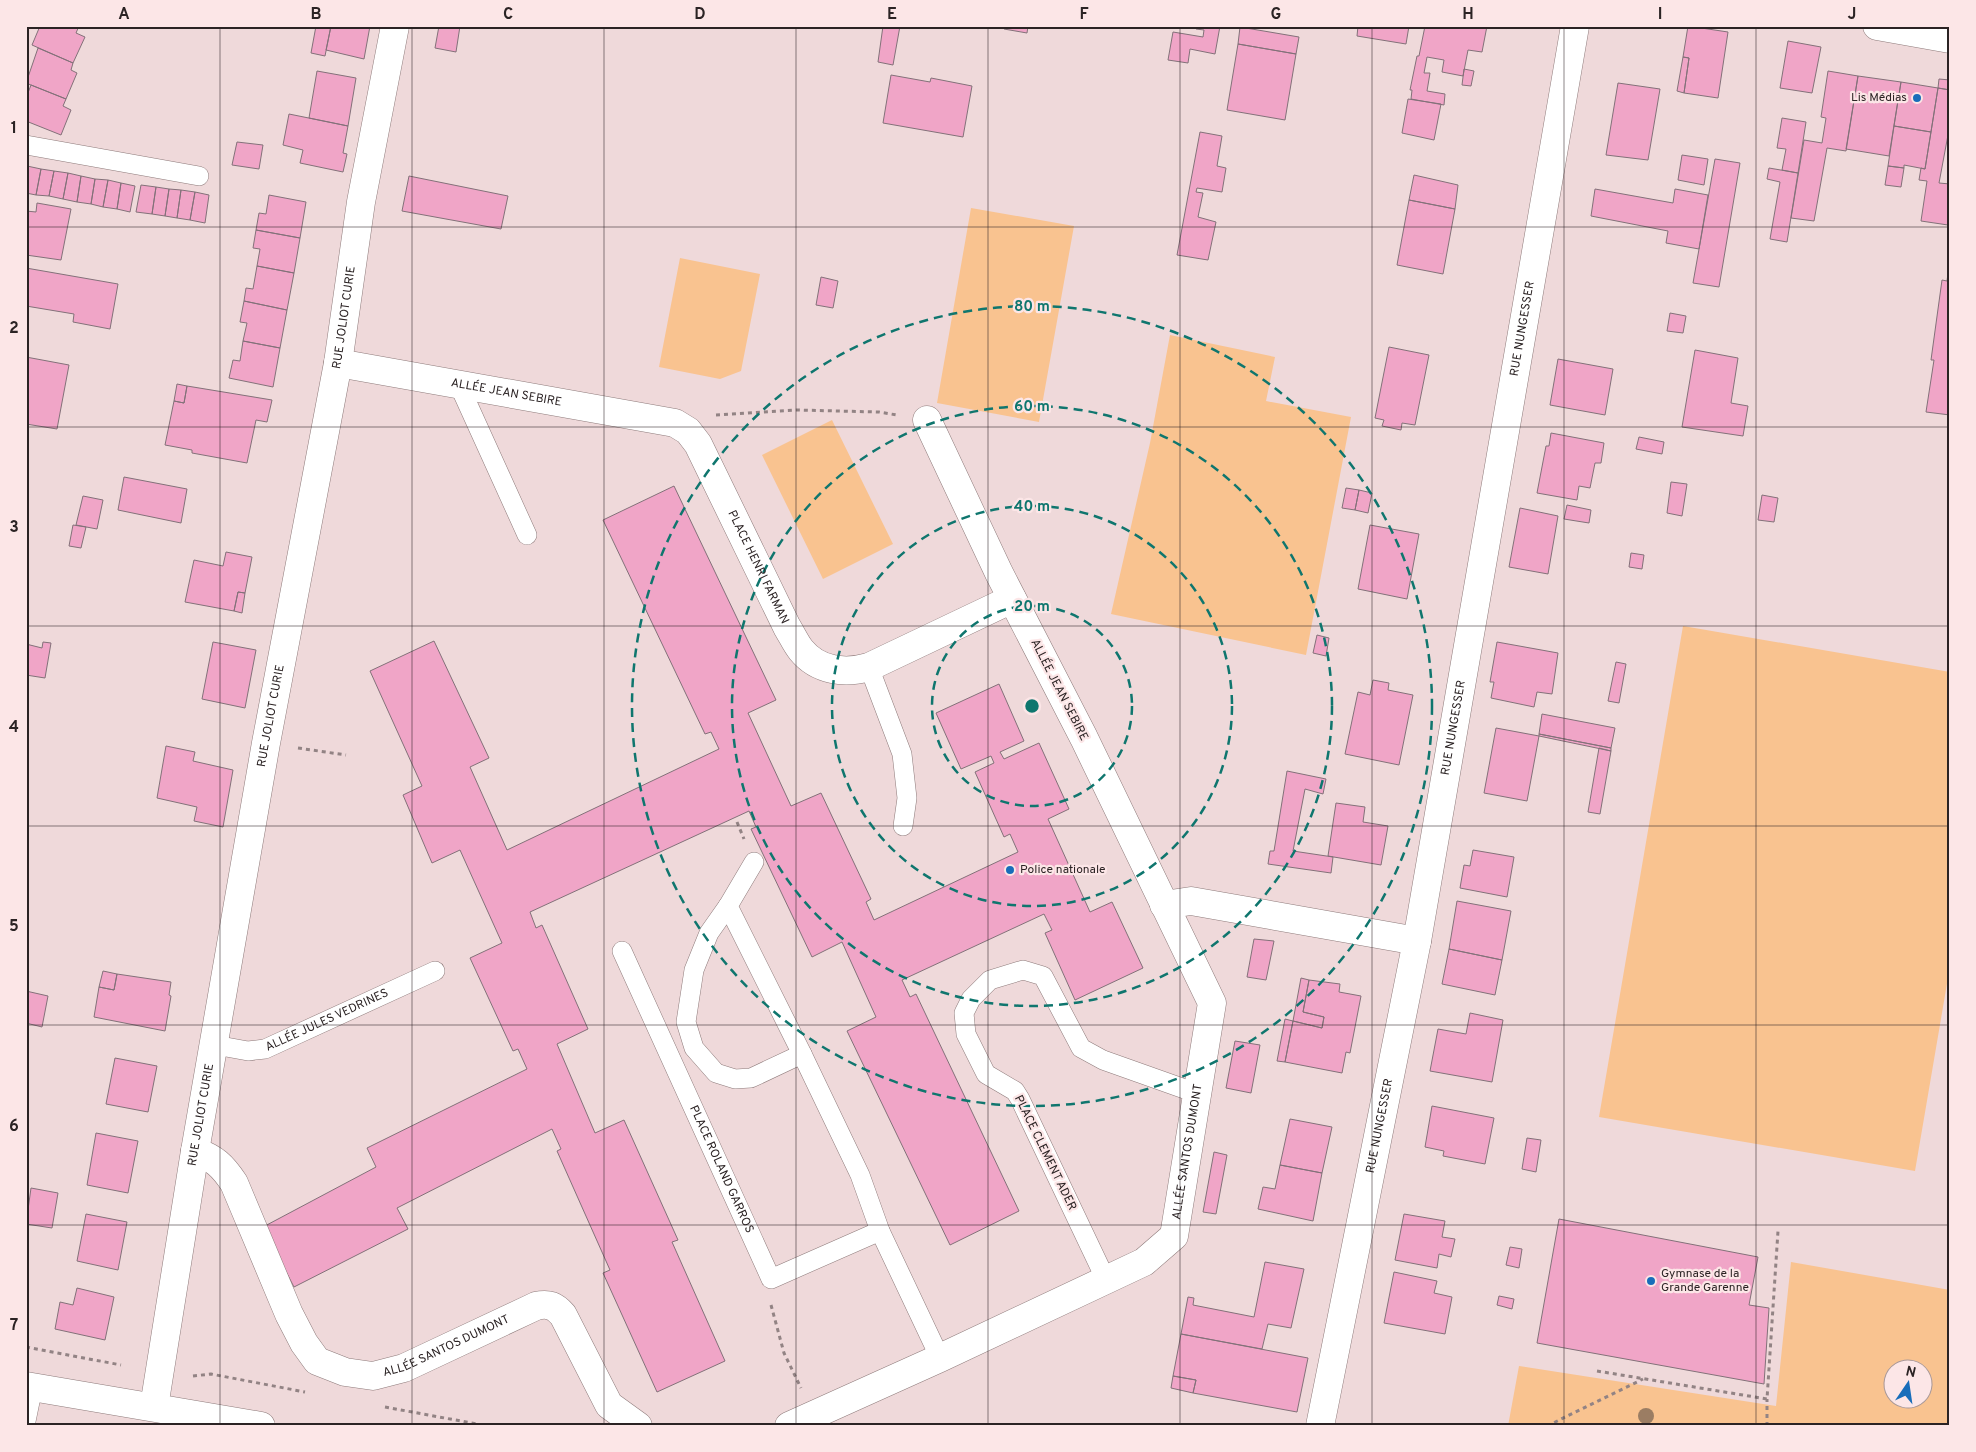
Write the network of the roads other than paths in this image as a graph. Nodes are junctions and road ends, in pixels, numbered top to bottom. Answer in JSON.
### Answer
{"nodes":[{"id":1,"x":395,"y":26,"type":"edge"},
{"id":2,"x":1575,"y":26,"type":"edge"},
{"id":3,"x":1877,"y":26,"type":"edge"},
{"id":4,"x":1950,"y":39,"type":"edge"},
{"id":5,"x":26,"y":145,"type":"edge"},
{"id":6,"x":199,"y":176,"type":"dead end"},
{"id":7,"x":338,"y":363,"type":"junction"},
{"id":8,"x":460,"y":385,"type":"junction"},
{"id":9,"x":927,"y":420,"type":"road end"},
{"id":10,"x":675,"y":423,"type":"joint"},
{"id":11,"x":527,"y":535,"type":"dead end"},
{"id":12,"x":1012,"y":599,"type":"junction"},
{"id":13,"x":869,"y":667,"type":"junction"},
{"id":14,"x":903,"y":826,"type":"dead end"},
{"id":15,"x":754,"y":862,"type":"dead end"},
{"id":16,"x":1164,"y":905,"type":"junction"},
{"id":17,"x":728,"y":906,"type":"junction"},
{"id":18,"x":1417,"y":941,"type":"junction"},
{"id":19,"x":622,"y":952,"type":"dead end"},
{"id":20,"x":435,"y":971,"type":"dead end"},
{"id":21,"x":215,"y":1045,"type":"junction"},
{"id":22,"x":802,"y":1054,"type":"junction"},
{"id":23,"x":1196,"y":1093,"type":"junction"},
{"id":24,"x":195,"y":1152,"type":"junction"},
{"id":25,"x":880,"y":1231,"type":"junction"},
{"id":26,"x":1106,"y":1280,"type":"junction"},
{"id":27,"x":940,"y":1358,"type":"junction"},
{"id":28,"x":30,"y":1386,"type":"edge"},
{"id":29,"x":154,"y":1407,"type":"junction"},
{"id":30,"x":26,"y":1422,"type":"edge"},
{"id":31,"x":261,"y":1426,"type":"edge"},
{"id":32,"x":638,"y":1426,"type":"edge"},
{"id":33,"x":789,"y":1426,"type":"edge"},
{"id":34,"x":1320,"y":1426,"type":"edge"}],
"edges":[{"from":1,"to":7,"type":"street","name":"RUE JOLIOT CURIE"},
{"from":2,"to":18,"type":"street","name":"RUE NUNGESSER"},
{"from":3,"to":4,"type":"street"},
{"from":5,"to":6,"type":"lane"},
{"from":7,"to":8,"type":"street","name":"ALLÉE JEAN SEBIRE"},
{"from":7,"to":21,"type":"street","name":"RUE JOLIOT CURIE"},
{"from":8,"to":10,"type":"street","name":"ALLÉE JEAN SEBIRE"},
{"from":8,"to":11,"type":"lane"},
{"from":9,"to":12,"type":"street","name":"ALLÉE JEAN SEBIRE"},
{"from":10,"to":13,"type":"street","name":"PLACE HENRI FARMAN"},
{"from":12,"to":13,"type":"street","name":"PLACE HENRI FARMAN"},
{"from":12,"to":16,"type":"street","name":"ALLÉE JEAN SEBIRE"},
{"from":13,"to":14,"type":"lane"},
{"from":15,"to":17,"type":"lane"},
{"from":16,"to":18,"type":"street"},
{"from":16,"to":23,"type":"street","name":"ALLÉE SANTOS DUMONT"},
{"from":17,"to":22,"type":"lane"},
{"from":17,"to":22,"type":"lane"},
{"from":18,"to":34,"type":"street","name":"RUE NUNGESSER"},
{"from":19,"to":25,"type":"lane","name":"PLACE ROLAND GARROS"},
{"from":20,"to":21,"type":"lane","name":"ALLÉE JULES VEDRINES"},
{"from":21,"to":24,"type":"street","name":"RUE JOLIOT CURIE"},
{"from":22,"to":25,"type":"lane"},
{"from":23,"to":26,"type":"street","name":"ALLÉE SANTOS DUMONT"},
{"from":23,"to":26,"type":"lane","name":"PLACE CLEMENT ADER"},
{"from":24,"to":29,"type":"street","name":"RUE JOLIOT CURIE"},
{"from":24,"to":32,"type":"street","name":"ALLÉE SANTOS DUMONT"},
{"from":25,"to":27,"type":"lane"},
{"from":26,"to":27,"type":"street","name":"ALLÉE SANTOS DUMONT"},
{"from":27,"to":33,"type":"street","name":"ALLÉE SANTOS DUMONT"},
{"from":28,"to":29,"type":"street"},
{"from":28,"to":30,"type":"lane"},
{"from":29,"to":31,"type":"street"}]}
